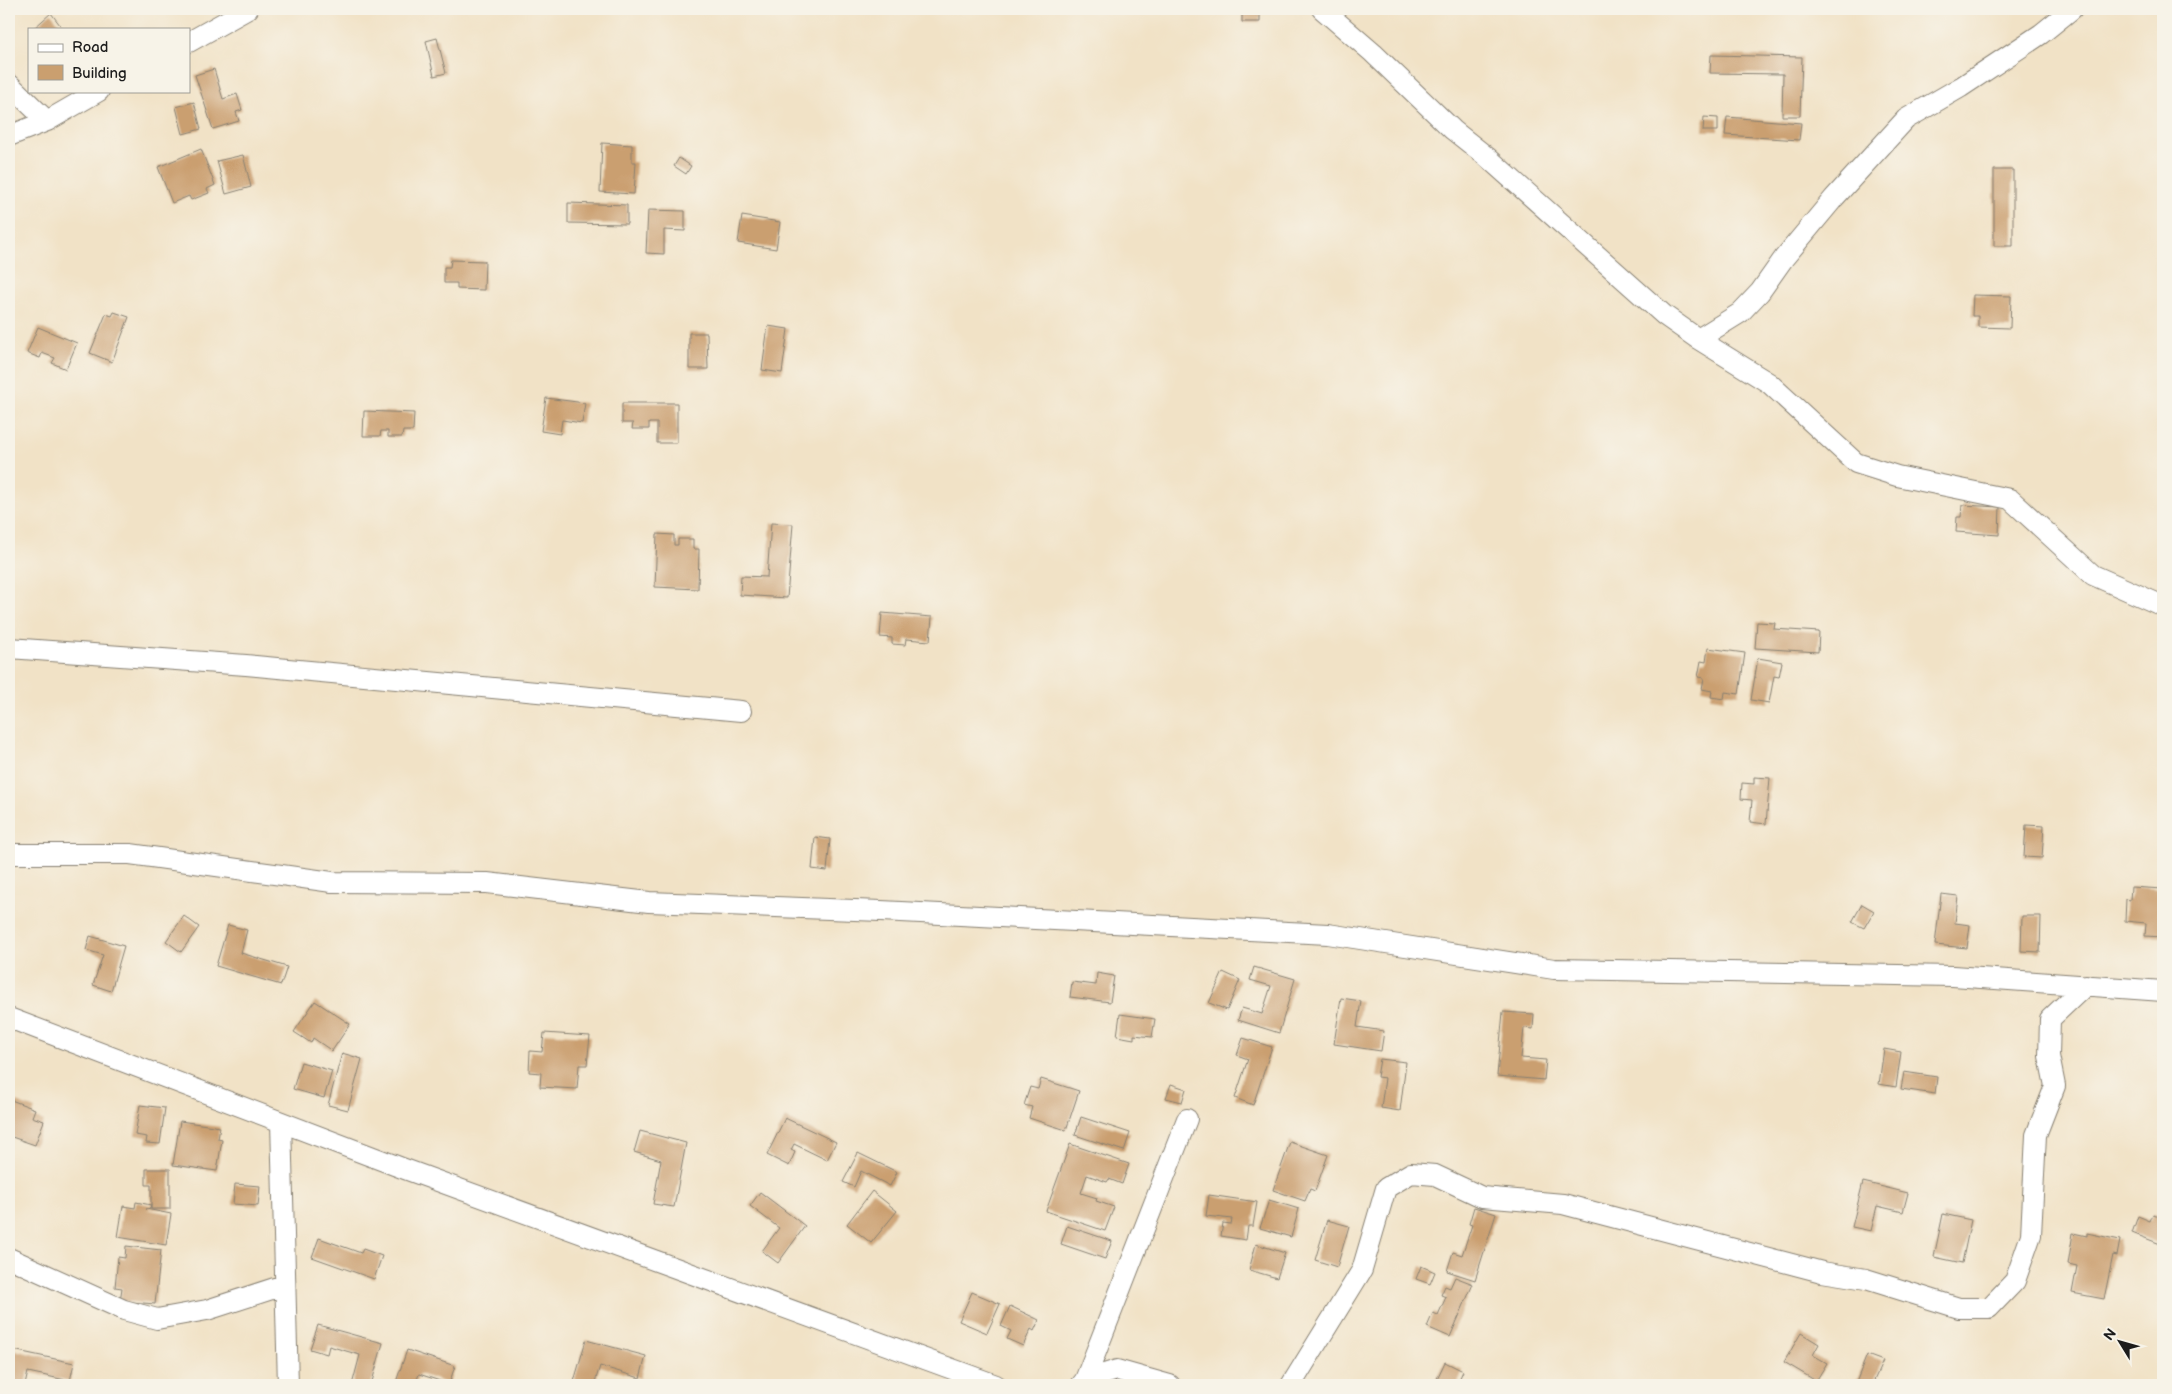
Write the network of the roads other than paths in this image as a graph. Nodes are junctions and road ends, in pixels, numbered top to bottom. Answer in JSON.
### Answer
{"nodes":[{"id":1,"x":248,"y":9,"type":"edge"},
{"id":2,"x":1322,"y":9,"type":"edge"},
{"id":3,"x":2072,"y":9,"type":"edge"},
{"id":4,"x":190,"y":41,"type":"edge"},
{"id":5,"x":9,"y":84,"type":"edge"},
{"id":6,"x":98,"y":92,"type":"edge"},
{"id":7,"x":47,"y":120,"type":"junction"},
{"id":8,"x":9,"y":136,"type":"edge"},
{"id":9,"x":1698,"y":340,"type":"junction"},
{"id":10,"x":2163,"y":606,"type":"edge"},
{"id":11,"x":9,"y":648,"type":"edge"},
{"id":12,"x":742,"y":711,"type":"dead end"},
{"id":13,"x":9,"y":854,"type":"edge"},
{"id":14,"x":2086,"y":985,"type":"junction"},
{"id":15,"x":2163,"y":990,"type":"edge"},
{"id":16,"x":9,"y":1018,"type":"edge"},
{"id":17,"x":1187,"y":1119,"type":"dead end"},
{"id":18,"x":281,"y":1122,"type":"junction"},
{"id":19,"x":9,"y":1258,"type":"edge"},
{"id":20,"x":284,"y":1285,"type":"junction"},
{"id":21,"x":1083,"y":1382,"type":"edge"},
{"id":22,"x":288,"y":1385,"type":"edge"},
{"id":23,"x":996,"y":1385,"type":"edge"},
{"id":24,"x":1170,"y":1385,"type":"edge"},
{"id":25,"x":1291,"y":1385,"type":"edge"}],
"edges":[{"from":1,"to":4,"type":"street"},
{"from":2,"to":9,"type":"street"},
{"from":3,"to":9,"type":"street"},
{"from":5,"to":7,"type":"street"},
{"from":6,"to":7,"type":"street"},
{"from":7,"to":8,"type":"street"},
{"from":9,"to":10,"type":"street"},
{"from":11,"to":12,"type":"street"},
{"from":13,"to":14,"type":"street"},
{"from":14,"to":15,"type":"street"},
{"from":14,"to":25,"type":"street"},
{"from":16,"to":18,"type":"street"},
{"from":17,"to":21,"type":"street"},
{"from":18,"to":20,"type":"street"},
{"from":18,"to":23,"type":"street"},
{"from":19,"to":20,"type":"street"},
{"from":20,"to":22,"type":"street"},
{"from":21,"to":24,"type":"street"}]}
